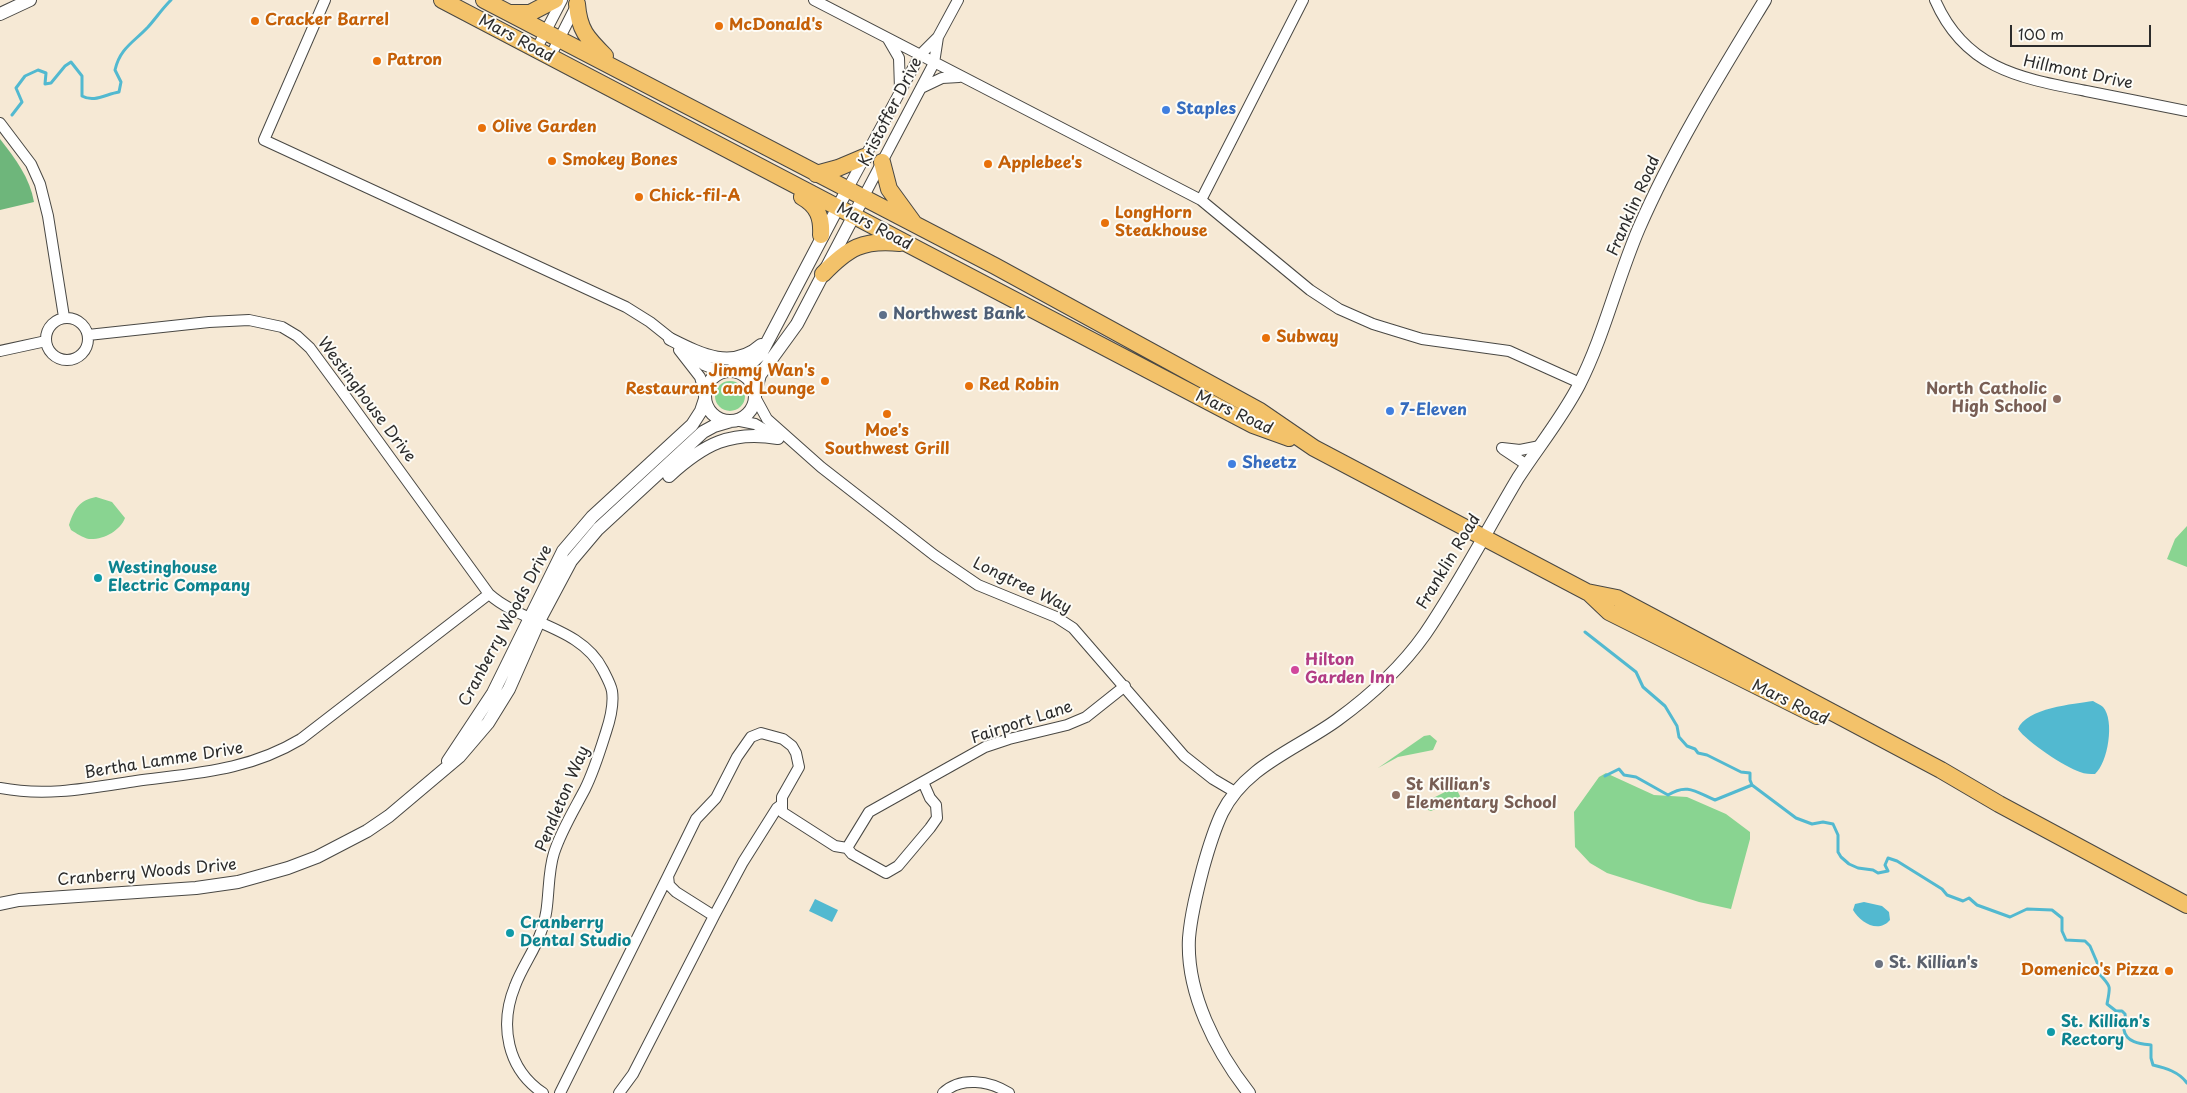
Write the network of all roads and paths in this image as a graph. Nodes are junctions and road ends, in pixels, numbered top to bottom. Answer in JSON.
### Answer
{"nodes":[{"id":1,"x":30,"y":0,"type":"edge"},
{"id":2,"x":325,"y":0,"type":"edge"},
{"id":3,"x":442,"y":0,"type":"edge"},
{"id":4,"x":484,"y":0,"type":"edge"},
{"id":5,"x":555,"y":0,"type":"edge"},
{"id":6,"x":814,"y":0,"type":"edge"},
{"id":7,"x":958,"y":0,"type":"edge"},
{"id":8,"x":1303,"y":0,"type":"edge"},
{"id":9,"x":1765,"y":0,"type":"edge"},
{"id":10,"x":1935,"y":0,"type":"edge"},
{"id":11,"x":573,"y":1,"type":"edge"},
{"id":12,"x":509,"y":13,"type":"junction"},
{"id":13,"x":0,"y":14,"type":"edge"},
{"id":14,"x":553,"y":34,"type":"junction"},
{"id":15,"x":938,"y":36,"type":"junction"},
{"id":16,"x":885,"y":37,"type":"junction"},
{"id":17,"x":543,"y":53,"type":"junction"},
{"id":18,"x":920,"y":55,"type":"junction"},
{"id":19,"x":934,"y":63,"type":"junction"},
{"id":20,"x":615,"y":67,"type":"junction"},
{"id":21,"x":962,"y":78,"type":"junction"},
{"id":22,"x":920,"y":89,"type":"junction"},
{"id":23,"x":899,"y":92,"type":"junction"},
{"id":24,"x":2187,"y":111,"type":"edge"},
{"id":25,"x":0,"y":123,"type":"edge"},
{"id":26,"x":696,"y":132,"type":"junction"},
{"id":27,"x":864,"y":157,"type":"junction"},
{"id":28,"x":882,"y":162,"type":"junction"},
{"id":29,"x":816,"y":174,"type":"junction"},
{"id":30,"x":847,"y":190,"type":"junction"},
{"id":31,"x":863,"y":198,"type":"junction"},
{"id":32,"x":1201,"y":200,"type":"junction"},
{"id":33,"x":837,"y":208,"type":"junction"},
{"id":34,"x":853,"y":216,"type":"junction"},
{"id":35,"x":916,"y":226,"type":"junction"},
{"id":36,"x":821,"y":235,"type":"junction"},
{"id":37,"x":906,"y":244,"type":"junction"},
{"id":38,"x":823,"y":274,"type":"junction"},
{"id":39,"x":64,"y":317,"type":"junction"},
{"id":40,"x":88,"y":334,"type":"junction"},
{"id":41,"x":769,"y":336,"type":"junction"},
{"id":42,"x":670,"y":339,"type":"junction"},
{"id":43,"x":46,"y":341,"type":"junction"},
{"id":44,"x":0,"y":351,"type":"edge"},
{"id":45,"x":729,"y":370,"type":"junction"},
{"id":46,"x":1580,"y":383,"type":"junction"},
{"id":47,"x":755,"y":395,"type":"junction"},
{"id":48,"x":705,"y":397,"type":"junction"},
{"id":49,"x":733,"y":421,"type":"junction"},
{"id":50,"x":778,"y":438,"type":"junction"},
{"id":51,"x":1310,"y":446,"type":"junction"},
{"id":52,"x":1540,"y":446,"type":"junction"},
{"id":53,"x":1526,"y":465,"type":"junction"},
{"id":54,"x":821,"y":467,"type":"junction"},
{"id":55,"x":656,"y":468,"type":"junction"},
{"id":56,"x":1483,"y":537,"type":"junction"},
{"id":57,"x":589,"y":540,"type":"junction"},
{"id":58,"x":489,"y":594,"type":"junction"},
{"id":59,"x":534,"y":619,"type":"junction"},
{"id":60,"x":1125,"y":686,"type":"junction"},
{"id":61,"x":923,"y":782,"type":"junction"},
{"id":62,"x":0,"y":788,"type":"edge"},
{"id":63,"x":1235,"y":792,"type":"junction"},
{"id":64,"x":781,"y":805,"type":"junction"},
{"id":65,"x":847,"y":848,"type":"junction"},
{"id":66,"x":668,"y":876,"type":"junction"},
{"id":67,"x":0,"y":904,"type":"edge"},
{"id":68,"x":2187,"y":905,"type":"edge"},
{"id":69,"x":714,"y":916,"type":"junction"},
{"id":70,"x":543,"y":1093,"type":"edge"},
{"id":71,"x":560,"y":1093,"type":"edge"},
{"id":72,"x":619,"y":1093,"type":"edge"},
{"id":73,"x":942,"y":1093,"type":"edge"},
{"id":74,"x":1010,"y":1093,"type":"edge"},
{"id":75,"x":1249,"y":1093,"type":"edge"}],
"edges":[{"from":1,"to":13,"type":"street"},
{"from":2,"to":42,"type":"street"},
{"from":3,"to":17,"type":"main road","name":"Mars Road"},
{"from":4,"to":12,"type":"main road","name":"Mars Road"},
{"from":5,"to":12,"type":"main road"},
{"from":6,"to":16,"type":"street"},
{"from":7,"to":15,"type":"street","name":"Kristoffer Drive"},
{"from":8,"to":32,"type":"street"},
{"from":9,"to":46,"type":"street","name":"Franklin Road"},
{"from":10,"to":24,"type":"street","name":"Hillmont Drive"},
{"from":11,"to":14,"type":"street"},
{"from":11,"to":14,"type":"street"},
{"from":11,"to":20,"type":"main road"},
{"from":12,"to":14,"type":"main road","name":"Mars Road"},
{"from":14,"to":17,"type":"street"},
{"from":14,"to":17,"type":"street"},
{"from":14,"to":20,"type":"main road","name":"Mars Road"},
{"from":15,"to":18,"type":"street","name":"Kristoffer Drive"},
{"from":15,"to":19,"type":"street","name":"Kristoffer Drive"},
{"from":16,"to":18,"type":"street"},
{"from":16,"to":23,"type":"street"},
{"from":17,"to":26,"type":"main road","name":"Mars Road"},
{"from":18,"to":19,"type":"street"},
{"from":18,"to":23,"type":"street","name":"Kristoffer Drive"},
{"from":19,"to":21,"type":"street"},
{"from":19,"to":22,"type":"street","name":"Kristoffer Drive"},
{"from":20,"to":29,"type":"main road","name":"Mars Road"},
{"from":21,"to":22,"type":"street"},
{"from":21,"to":32,"type":"street"},
{"from":22,"to":28,"type":"street","name":"Kristoffer Drive"},
{"from":23,"to":27,"type":"street","name":"Kristoffer Drive"},
{"from":25,"to":39,"type":"street"},
{"from":26,"to":33,"type":"main road","name":"Mars Road"},
{"from":26,"to":36,"type":"main road"},
{"from":27,"to":29,"type":"main road"},
{"from":27,"to":30,"type":"street","name":"Kristoffer Drive"},
{"from":28,"to":31,"type":"street","name":"Kristoffer Drive"},
{"from":28,"to":35,"type":"main road"},
{"from":29,"to":30,"type":"main road","name":"Mars Road"},
{"from":30,"to":31,"type":"main road","name":"Mars Road"},
{"from":30,"to":33,"type":"street"},
{"from":31,"to":34,"type":"street"},
{"from":31,"to":35,"type":"main road","name":"Mars Road"},
{"from":32,"to":46,"type":"street"},
{"from":33,"to":34,"type":"main road","name":"Mars Road"},
{"from":33,"to":36,"type":"street"},
{"from":34,"to":37,"type":"main road","name":"Mars Road"},
{"from":34,"to":38,"type":"street"},
{"from":35,"to":51,"type":"main road","name":"Mars Road"},
{"from":36,"to":41,"type":"street"},
{"from":37,"to":38,"type":"main road"},
{"from":37,"to":51,"type":"main road","name":"Mars Road"},
{"from":38,"to":47,"type":"street"},
{"from":39,"to":40,"type":"street"},
{"from":39,"to":43,"type":"street"},
{"from":40,"to":43,"type":"street"},
{"from":40,"to":58,"type":"street","name":"Westinghouse Drive"},
{"from":41,"to":42,"type":"street"},
{"from":41,"to":45,"type":"street"},
{"from":42,"to":45,"type":"street"},
{"from":42,"to":48,"type":"street"},
{"from":43,"to":44,"type":"street"},
{"from":45,"to":47,"type":"street"},
{"from":45,"to":48,"type":"street"},
{"from":46,"to":52,"type":"street","name":"Franklin Road"},
{"from":47,"to":49,"type":"street"},
{"from":47,"to":54,"type":"street"},
{"from":48,"to":49,"type":"street"},
{"from":48,"to":55,"type":"street","name":"Cranberry Woods Drive"},
{"from":49,"to":50,"type":"street"},
{"from":49,"to":55,"type":"street","name":"Cranberry Woods Drive"},
{"from":50,"to":54,"type":"street"},
{"from":50,"to":57,"type":"street"},
{"from":51,"to":56,"type":"main road","name":"Mars Road"},
{"from":52,"to":53,"type":"street","name":"Franklin Road"},
{"from":52,"to":53,"type":"street"},
{"from":53,"to":56,"type":"street","name":"Franklin Road"},
{"from":54,"to":60,"type":"street","name":"Longtree Way"},
{"from":55,"to":57,"type":"street","name":"Cranberry Woods Drive"},
{"from":55,"to":59,"type":"street","name":"Cranberry Woods Drive"},
{"from":56,"to":63,"type":"street","name":"Franklin Road"},
{"from":56,"to":68,"type":"main road","name":"Mars Road"},
{"from":57,"to":59,"type":"street","name":"Cranberry Woods Drive"},
{"from":58,"to":59,"type":"street","name":"Westinghouse Drive"},
{"from":58,"to":62,"type":"street","name":"Bertha Lamme Drive"},
{"from":59,"to":67,"type":"street","name":"Cranberry Woods Drive"},
{"from":59,"to":70,"type":"street","name":"Pendleton Way"},
{"from":60,"to":61,"type":"street","name":"Fairport Lane"},
{"from":60,"to":63,"type":"street","name":"Longtree Way"},
{"from":61,"to":65,"type":"street","name":"Fairport Lane"},
{"from":61,"to":65,"type":"street"},
{"from":63,"to":75,"type":"street","name":"Franklin Road"},
{"from":64,"to":65,"type":"street"},
{"from":64,"to":66,"type":"street"},
{"from":64,"to":69,"type":"street"},
{"from":66,"to":69,"type":"street"},
{"from":66,"to":71,"type":"street"},
{"from":69,"to":72,"type":"street"},
{"from":73,"to":74,"type":"street"}]}
